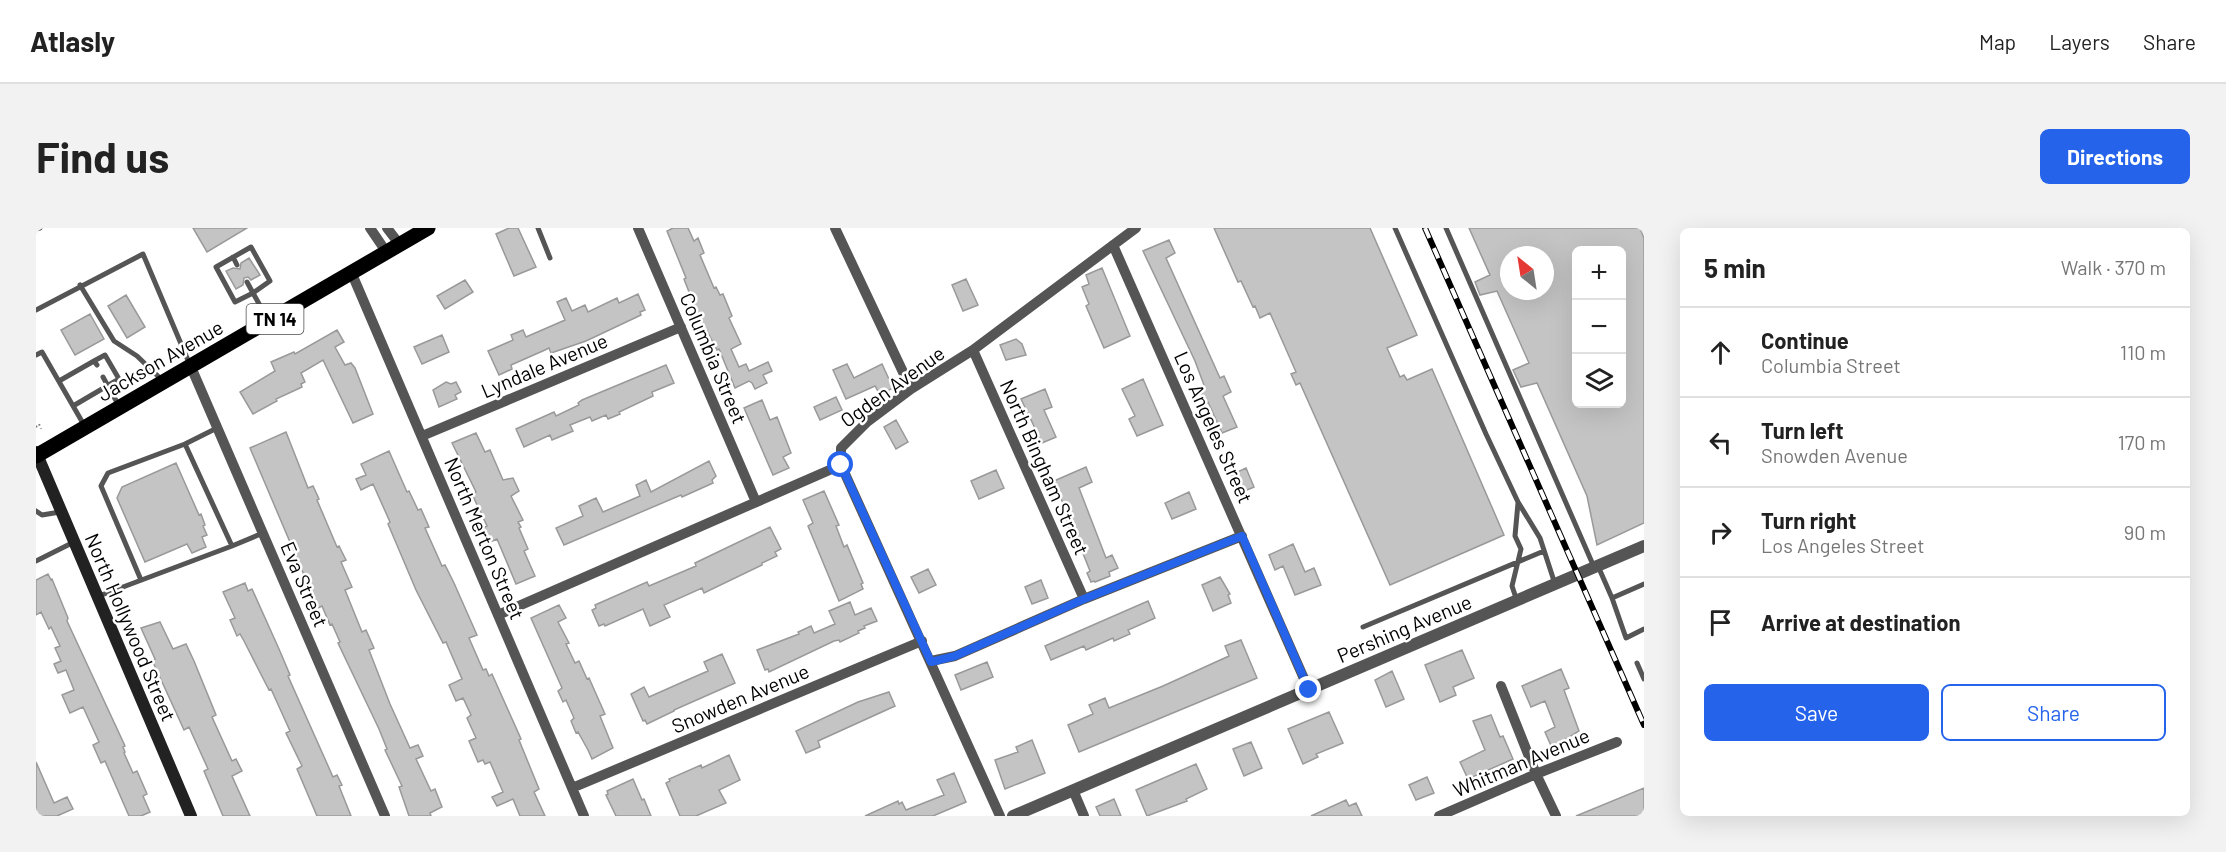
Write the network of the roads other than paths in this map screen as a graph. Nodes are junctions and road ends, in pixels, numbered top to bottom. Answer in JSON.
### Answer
{"nodes":[{"id":1,"x":370,"y":228,"type":"edge"},
{"id":2,"x":387,"y":228,"type":"edge"},
{"id":3,"x":428,"y":228,"type":"edge"},
{"id":4,"x":538,"y":228,"type":"edge"},
{"id":5,"x":638,"y":228,"type":"edge"},
{"id":6,"x":835,"y":228,"type":"edge"},
{"id":7,"x":1136,"y":228,"type":"edge"},
{"id":8,"x":1395,"y":228,"type":"edge"},
{"id":9,"x":1446,"y":228,"type":"edge"},
{"id":10,"x":1113,"y":244,"type":"junction"},
{"id":11,"x":394,"y":249,"type":"junction"},
{"id":12,"x":233,"y":257,"type":"junction"},
{"id":13,"x":550,"y":258,"type":"dead end"},
{"id":14,"x":237,"y":265,"type":"dead end"},
{"id":15,"x":352,"y":274,"type":"junction"},
{"id":16,"x":247,"y":282,"type":"dead end"},
{"id":17,"x":80,"y":285,"type":"junction"},
{"id":18,"x":252,"y":292,"type":"junction"},
{"id":19,"x":36,"y":310,"type":"edge"},
{"id":20,"x":269,"y":322,"type":"junction"},
{"id":21,"x":681,"y":327,"type":"junction"},
{"id":22,"x":973,"y":350,"type":"junction"},
{"id":23,"x":36,"y":355,"type":"edge"},
{"id":24,"x":191,"y":367,"type":"junction"},
{"id":25,"x":103,"y":377,"type":"dead end"},
{"id":26,"x":59,"y":381,"type":"junction"},
{"id":27,"x":164,"y":383,"type":"junction"},
{"id":28,"x":108,"y":385,"type":"junction"},
{"id":29,"x":83,"y":389,"type":"dead end"},
{"id":30,"x":911,"y":389,"type":"junction"},
{"id":31,"x":88,"y":397,"type":"junction"},
{"id":32,"x":73,"y":406,"type":"junction"},
{"id":33,"x":120,"y":407,"type":"junction"},
{"id":34,"x":85,"y":427,"type":"junction"},
{"id":35,"x":217,"y":428,"type":"junction"},
{"id":36,"x":422,"y":436,"type":"junction"},
{"id":37,"x":184,"y":444,"type":"junction"},
{"id":38,"x":36,"y":455,"type":"edge"},
{"id":39,"x":841,"y":465,"type":"junction"},
{"id":40,"x":756,"y":502,"type":"junction"},
{"id":41,"x":1518,"y":502,"type":"junction"},
{"id":42,"x":36,"y":511,"type":"edge"},
{"id":43,"x":61,"y":512,"type":"junction"},
{"id":44,"x":262,"y":533,"type":"junction"},
{"id":45,"x":1242,"y":536,"type":"junction"},
{"id":46,"x":74,"y":542,"type":"junction"},
{"id":47,"x":232,"y":546,"type":"junction"},
{"id":48,"x":1644,"y":546,"type":"edge"},
{"id":49,"x":1544,"y":551,"type":"junction"},
{"id":50,"x":36,"y":561,"type":"edge"},
{"id":51,"x":1518,"y":562,"type":"junction"},
{"id":52,"x":1596,"y":567,"type":"junction"},
{"id":53,"x":141,"y":580,"type":"junction"},
{"id":54,"x":1644,"y":584,"type":"edge"},
{"id":55,"x":1555,"y":585,"type":"junction"},
{"id":56,"x":97,"y":596,"type":"junction"},
{"id":57,"x":1612,"y":598,"type":"junction"},
{"id":58,"x":1084,"y":599,"type":"junction"},
{"id":59,"x":1517,"y":601,"type":"junction"},
{"id":60,"x":498,"y":615,"type":"junction"},
{"id":61,"x":1363,"y":627,"type":"dead end"},
{"id":62,"x":1644,"y":629,"type":"edge"},
{"id":63,"x":922,"y":640,"type":"junction"},
{"id":64,"x":931,"y":662,"type":"junction"},
{"id":65,"x":1636,"y":663,"type":"dead end"},
{"id":66,"x":1644,"y":679,"type":"edge"},
{"id":67,"x":1501,"y":686,"type":"dead end"},
{"id":68,"x":1309,"y":690,"type":"junction"},
{"id":69,"x":1617,"y":742,"type":"dead end"},
{"id":70,"x":1536,"y":774,"type":"junction"},
{"id":71,"x":572,"y":788,"type":"junction"},
{"id":72,"x":1073,"y":790,"type":"junction"},
{"id":73,"x":191,"y":816,"type":"edge"},
{"id":74,"x":385,"y":816,"type":"edge"},
{"id":75,"x":584,"y":816,"type":"edge"},
{"id":76,"x":1000,"y":816,"type":"edge"},
{"id":77,"x":1013,"y":816,"type":"edge"},
{"id":78,"x":1084,"y":816,"type":"edge"},
{"id":79,"x":1438,"y":816,"type":"edge"},
{"id":80,"x":1556,"y":816,"type":"edge"}],
"edges":[{"from":1,"to":11,"type":"street"},
{"from":2,"to":11,"type":"street"},
{"from":3,"to":11,"type":"main road","name":"Jackson Avenue","number":"TN 14"},
{"from":4,"to":13,"type":"lane"},
{"from":5,"to":21,"type":"street","name":"Columbia Street"},
{"from":6,"to":30,"type":"street"},
{"from":7,"to":10,"type":"street","name":"Ogden Avenue"},
{"from":8,"to":41,"type":"lane"},
{"from":9,"to":52,"type":"lane"},
{"from":10,"to":22,"type":"street","name":"Ogden Avenue"},
{"from":10,"to":45,"type":"street","name":"Los Angeles Street"},
{"from":11,"to":15,"type":"main road","name":"Jackson Avenue","number":"TN 14"},
{"from":12,"to":14,"type":"lane"},
{"from":12,"to":18,"type":"lane"},
{"from":12,"to":18,"type":"lane"},
{"from":15,"to":20,"type":"main road","name":"Jackson Avenue","number":"TN 14"},
{"from":15,"to":36,"type":"street","name":"North Merton Street"},
{"from":16,"to":18,"type":"lane"},
{"from":17,"to":19,"type":"lane"},
{"from":17,"to":24,"type":"lane"},
{"from":17,"to":27,"type":"lane"},
{"from":18,"to":20,"type":"lane"},
{"from":20,"to":24,"type":"main road","name":"Jackson Avenue","number":"TN 14"},
{"from":21,"to":36,"type":"street","name":"Lyndale Avenue"},
{"from":21,"to":40,"type":"street","name":"Columbia Street"},
{"from":22,"to":30,"type":"street","name":"Ogden Avenue"},
{"from":22,"to":58,"type":"street","name":"North Bingham Street"},
{"from":23,"to":26,"type":"lane"},
{"from":24,"to":27,"type":"main road","name":"Jackson Avenue","number":"TN 14"},
{"from":24,"to":35,"type":"street","name":"Eva Street"},
{"from":25,"to":28,"type":"lane"},
{"from":26,"to":28,"type":"lane"},
{"from":26,"to":32,"type":"lane"},
{"from":27,"to":33,"type":"main road","name":"Jackson Avenue","number":"TN 14"},
{"from":28,"to":31,"type":"lane"},
{"from":28,"to":33,"type":"lane"},
{"from":29,"to":31,"type":"lane"},
{"from":30,"to":39,"type":"street","name":"Ogden Avenue"},
{"from":31,"to":32,"type":"lane"},
{"from":32,"to":34,"type":"lane"},
{"from":33,"to":34,"type":"main road","name":"Jackson Avenue","number":"TN 14"},
{"from":34,"to":38,"type":"main road","name":"Jackson Avenue","number":"TN 14"},
{"from":35,"to":37,"type":"lane"},
{"from":35,"to":44,"type":"street","name":"Eva Street"},
{"from":36,"to":60,"type":"street","name":"North Merton Street"},
{"from":37,"to":47,"type":"lane"},
{"from":37,"to":53,"type":"lane"},
{"from":38,"to":43,"type":"main road","name":"North Hollywood Street"},
{"from":39,"to":40,"type":"street"},
{"from":39,"to":63,"type":"street"},
{"from":40,"to":60,"type":"street"},
{"from":41,"to":49,"type":"lane"},
{"from":41,"to":51,"type":"lane"},
{"from":42,"to":43,"type":"lane"},
{"from":43,"to":46,"type":"main road","name":"North Hollywood Street"},
{"from":44,"to":47,"type":"lane"},
{"from":44,"to":74,"type":"street","name":"Eva Street"},
{"from":45,"to":58,"type":"street"},
{"from":45,"to":68,"type":"street","name":"Los Angeles Street"},
{"from":46,"to":50,"type":"lane"},
{"from":46,"to":56,"type":"main road","name":"North Hollywood Street"},
{"from":47,"to":53,"type":"lane"},
{"from":48,"to":52,"type":"street","name":"Pershing Avenue"},
{"from":49,"to":51,"type":"lane"},
{"from":49,"to":55,"type":"lane"},
{"from":51,"to":59,"type":"lane"},
{"from":51,"to":61,"type":"lane"},
{"from":52,"to":55,"type":"street","name":"Pershing Avenue"},
{"from":52,"to":57,"type":"lane"},
{"from":53,"to":56,"type":"lane"},
{"from":54,"to":57,"type":"lane"},
{"from":55,"to":59,"type":"street","name":"Pershing Avenue"},
{"from":56,"to":73,"type":"main road","name":"North Hollywood Street"},
{"from":57,"to":62,"type":"lane"},
{"from":58,"to":64,"type":"street"},
{"from":59,"to":68,"type":"street","name":"Pershing Avenue"},
{"from":60,"to":71,"type":"street","name":"North Merton Street"},
{"from":63,"to":64,"type":"street"},
{"from":63,"to":71,"type":"street","name":"Snowden Avenue"},
{"from":64,"to":76,"type":"street"},
{"from":65,"to":66,"type":"lane"},
{"from":67,"to":70,"type":"street"},
{"from":68,"to":72,"type":"street","name":"Pershing Avenue"},
{"from":69,"to":70,"type":"street","name":"Whitman Avenue"},
{"from":70,"to":79,"type":"street","name":"Whitman Avenue"},
{"from":70,"to":80,"type":"street"},
{"from":71,"to":75,"type":"street","name":"North Merton Street"},
{"from":72,"to":77,"type":"street","name":"Pershing Avenue"},
{"from":72,"to":78,"type":"street"}]}
